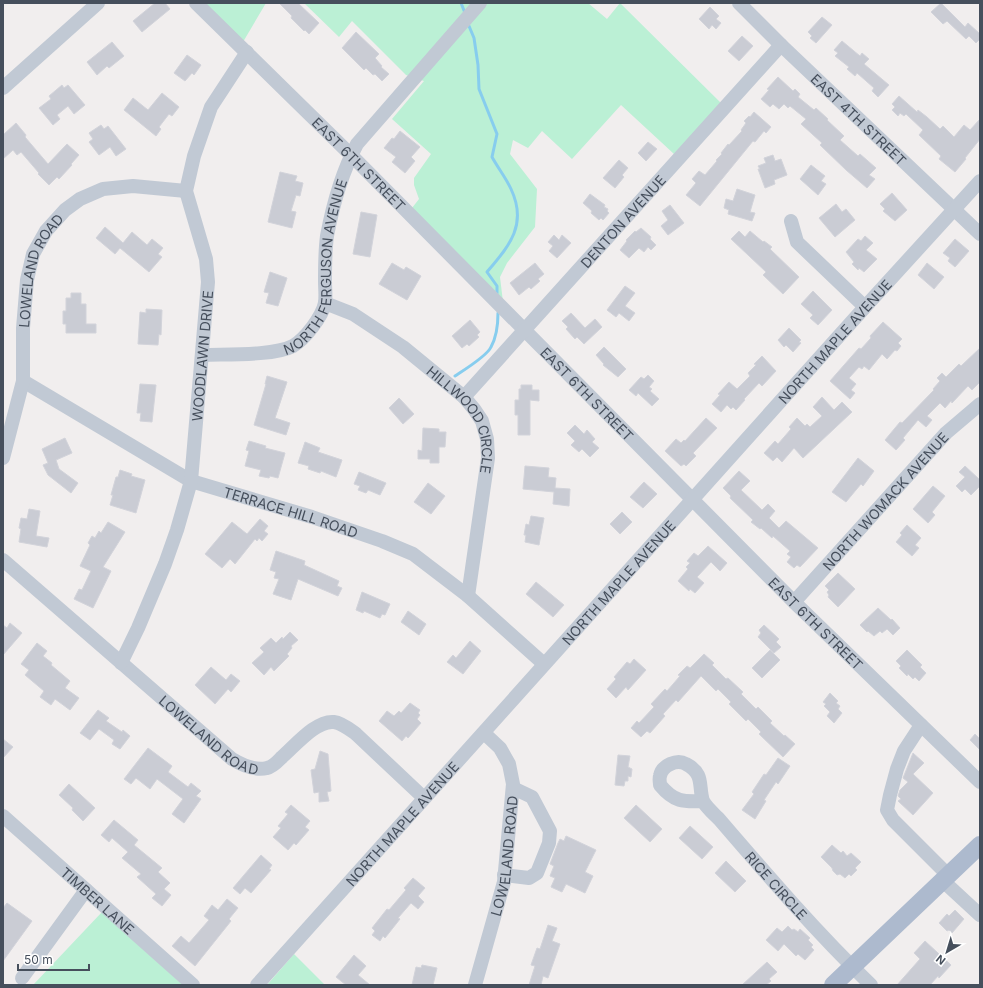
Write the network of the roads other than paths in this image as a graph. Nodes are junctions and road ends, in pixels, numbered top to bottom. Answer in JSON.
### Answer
{"nodes":[{"id":1,"x":98,"y":3,"type":"edge"},
{"id":2,"x":196,"y":3,"type":"edge"},
{"id":3,"x":480,"y":3,"type":"edge"},
{"id":4,"x":739,"y":3,"type":"edge"},
{"id":5,"x":781,"y":45,"type":"junction"},
{"id":6,"x":247,"y":52,"type":"junction"},
{"id":7,"x":3,"y":88,"type":"edge"},
{"id":8,"x":351,"y":155,"type":"junction"},
{"id":9,"x":980,"y":181,"type":"edge"},
{"id":10,"x":186,"y":191,"type":"junction"},
{"id":11,"x":954,"y":208,"type":"junction"},
{"id":12,"x":791,"y":221,"type":"dead end"},
{"id":13,"x":980,"y":234,"type":"edge"},
{"id":14,"x":325,"y":303,"type":"junction"},
{"id":15,"x":865,"y":307,"type":"junction"},
{"id":16,"x":524,"y":330,"type":"junction"},
{"id":17,"x":203,"y":355,"type":"junction"},
{"id":18,"x":23,"y":381,"type":"junction"},
{"id":19,"x":464,"y":397,"type":"junction"},
{"id":20,"x":980,"y":404,"type":"edge"},
{"id":21,"x":3,"y":458,"type":"edge"},
{"id":22,"x":191,"y":481,"type":"junction"},
{"id":23,"x":692,"y":500,"type":"junction"},
{"id":24,"x":3,"y":560,"type":"edge"},
{"id":25,"x":468,"y":596,"type":"junction"},
{"id":26,"x":794,"y":602,"type":"junction"},
{"id":27,"x":121,"y":664,"type":"junction"},
{"id":28,"x":544,"y":664,"type":"junction"},
{"id":29,"x":921,"y":725,"type":"junction"},
{"id":30,"x":484,"y":733,"type":"junction"},
{"id":31,"x":980,"y":782,"type":"edge"},
{"id":32,"x":513,"y":788,"type":"junction"},
{"id":33,"x":424,"y":798,"type":"junction"},
{"id":34,"x":703,"y":801,"type":"dead end"},
{"id":35,"x":3,"y":816,"type":"edge"},
{"id":36,"x":980,"y":844,"type":"edge"},
{"id":37,"x":504,"y":875,"type":"junction"},
{"id":38,"x":945,"y":878,"type":"junction"},
{"id":39,"x":86,"y":890,"type":"junction"},
{"id":40,"x":980,"y":915,"type":"edge"},
{"id":41,"x":852,"y":966,"type":"junction"},
{"id":42,"x":22,"y":978,"type":"dead end"},
{"id":43,"x":193,"y":985,"type":"edge"},
{"id":44,"x":257,"y":985,"type":"edge"},
{"id":45,"x":475,"y":985,"type":"edge"},
{"id":46,"x":833,"y":985,"type":"edge"},
{"id":47,"x":872,"y":985,"type":"edge"}],
"edges":[{"from":1,"to":7,"type":"street"},
{"from":2,"to":6,"type":"street","name":"EAST 6TH STREET"},
{"from":3,"to":8,"type":"street","name":"NORTH FERGUSON AVENUE"},
{"from":4,"to":5,"type":"street","name":"EAST 4TH STREET"},
{"from":5,"to":11,"type":"street","name":"EAST 4TH STREET"},
{"from":5,"to":16,"type":"street","name":"DENTON AVENUE"},
{"from":6,"to":8,"type":"street","name":"EAST 6TH STREET"},
{"from":6,"to":10,"type":"street","name":"WOODLAWN DRIVE"},
{"from":8,"to":14,"type":"street","name":"NORTH FERGUSON AVENUE"},
{"from":8,"to":16,"type":"street","name":"EAST 6TH STREET"},
{"from":9,"to":11,"type":"street","name":"NORTH MAPLE AVENUE"},
{"from":10,"to":17,"type":"street","name":"WOODLAWN DRIVE"},
{"from":10,"to":18,"type":"street","name":"LOWELAND ROAD"},
{"from":11,"to":13,"type":"street","name":"EAST 4TH STREET"},
{"from":11,"to":15,"type":"street","name":"NORTH MAPLE AVENUE"},
{"from":12,"to":15,"type":"street"},
{"from":14,"to":17,"type":"street","name":"NORTH FERGUSON AVENUE"},
{"from":14,"to":19,"type":"street","name":"HILLWOOD CIRCLE"},
{"from":15,"to":23,"type":"street","name":"NORTH MAPLE AVENUE"},
{"from":16,"to":19,"type":"street","name":"DENTON AVENUE"},
{"from":16,"to":23,"type":"street","name":"EAST 6TH STREET"},
{"from":17,"to":22,"type":"street","name":"WOODLAWN DRIVE"},
{"from":18,"to":21,"type":"street","name":"LOWELAND ROAD"},
{"from":18,"to":22,"type":"street","name":"TERRACE HILL ROAD"},
{"from":19,"to":25,"type":"street","name":"HILLWOOD CIRCLE"},
{"from":20,"to":26,"type":"street","name":"NORTH WOMACK AVENUE"},
{"from":22,"to":25,"type":"street","name":"TERRACE HILL ROAD"},
{"from":22,"to":27,"type":"street","name":"WOODLAWN DRIVE"},
{"from":23,"to":26,"type":"street","name":"EAST 6TH STREET"},
{"from":23,"to":28,"type":"street","name":"NORTH MAPLE AVENUE"},
{"from":24,"to":27,"type":"street","name":"LOWELAND ROAD"},
{"from":25,"to":28,"type":"street","name":"TERRACE HILL ROAD"},
{"from":26,"to":29,"type":"street","name":"EAST 6TH STREET"},
{"from":27,"to":33,"type":"street","name":"LOWELAND ROAD"},
{"from":28,"to":30,"type":"street","name":"NORTH MAPLE AVENUE"},
{"from":29,"to":31,"type":"street","name":"EAST 6TH STREET"},
{"from":29,"to":38,"type":"street"},
{"from":30,"to":32,"type":"street","name":"LOWELAND ROAD"},
{"from":30,"to":33,"type":"street","name":"NORTH MAPLE AVENUE"},
{"from":32,"to":37,"type":"street","name":"LOWELAND ROAD"},
{"from":32,"to":37,"type":"street"},
{"from":33,"to":44,"type":"street","name":"NORTH MAPLE AVENUE"},
{"from":34,"to":41,"type":"street","name":"RICE CIRCLE"},
{"from":35,"to":39,"type":"street","name":"TIMBER LANE"},
{"from":36,"to":38,"type":"main road"},
{"from":37,"to":45,"type":"street","name":"LOWELAND ROAD"},
{"from":38,"to":40,"type":"street"},
{"from":38,"to":41,"type":"main road"},
{"from":39,"to":42,"type":"street"},
{"from":39,"to":43,"type":"street","name":"TIMBER LANE"},
{"from":41,"to":46,"type":"main road"},
{"from":41,"to":47,"type":"street","name":"RICE CIRCLE"}]}
